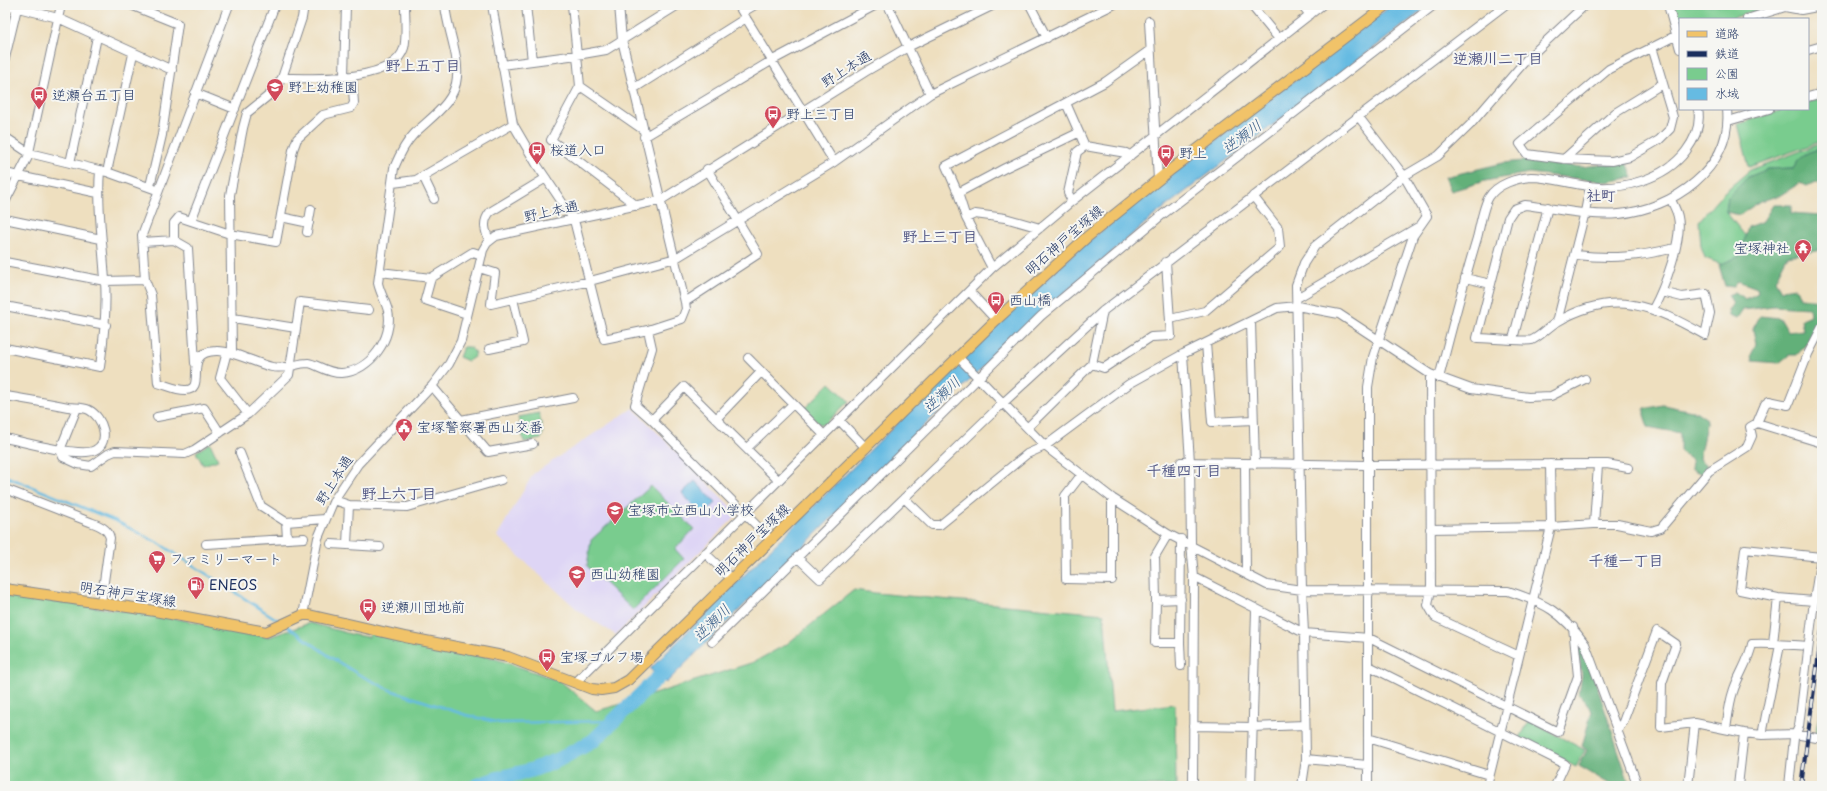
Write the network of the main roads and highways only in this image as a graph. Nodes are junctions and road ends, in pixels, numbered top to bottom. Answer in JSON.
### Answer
{"nodes":[{"id":1,"x":1386,"y":5,"type":"edge"},
{"id":2,"x":5,"y":589,"type":"edge"}],
"edges":[{"from":1,"to":2,"type":"main road","name":"明石神戸宝塚線"}]}
